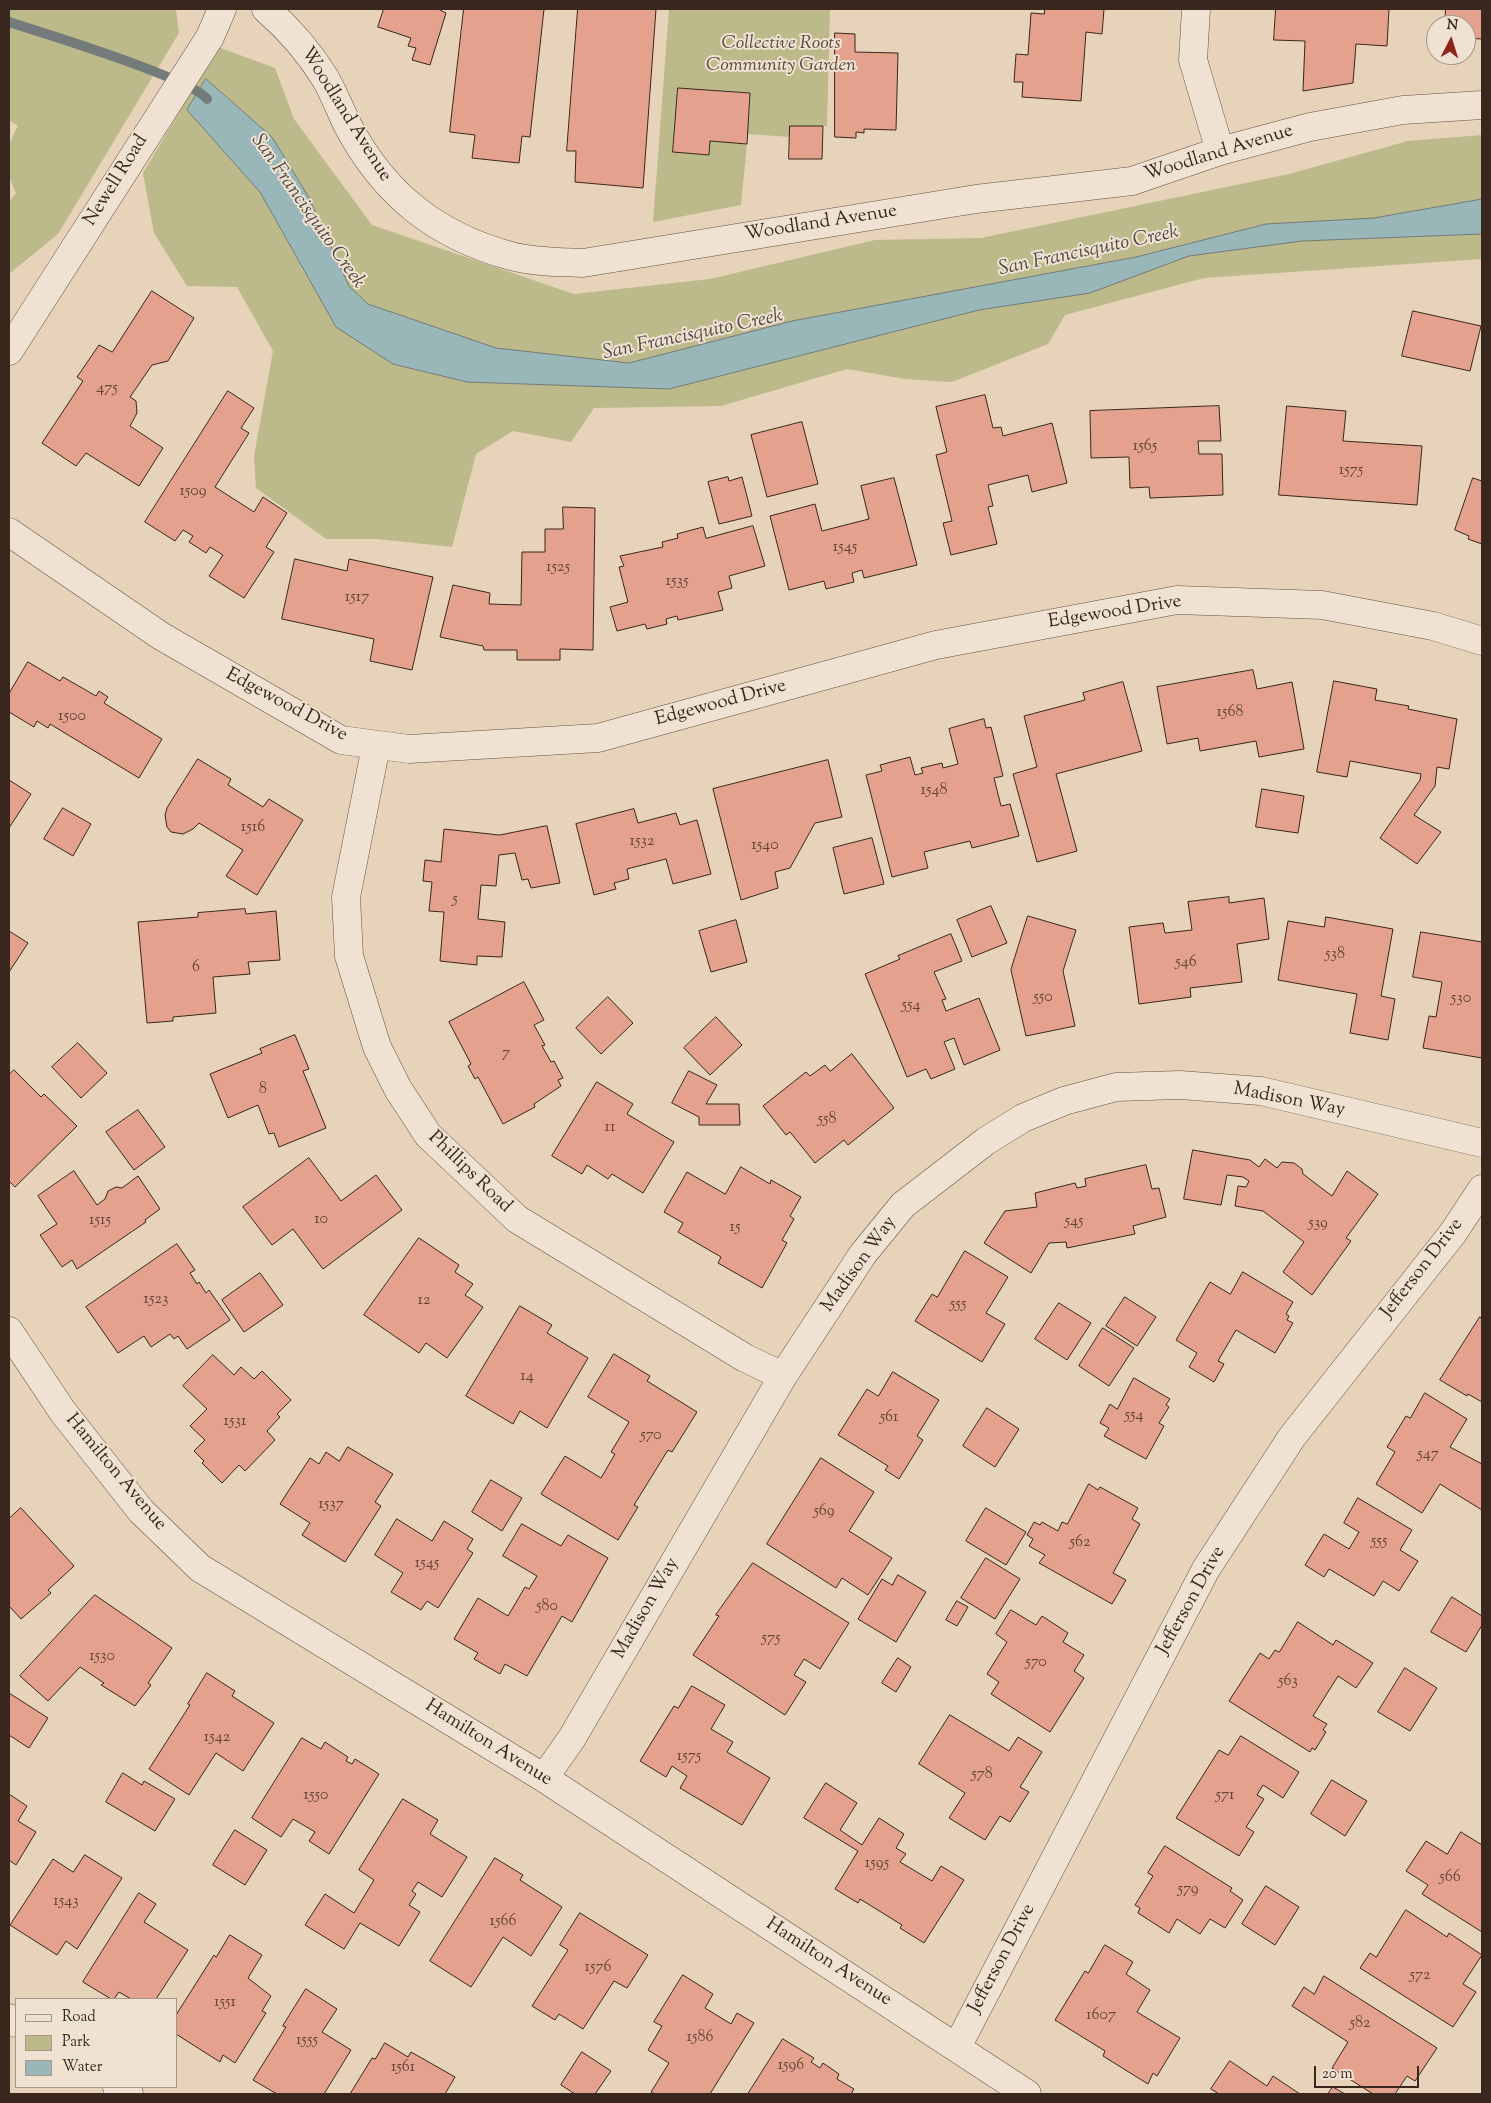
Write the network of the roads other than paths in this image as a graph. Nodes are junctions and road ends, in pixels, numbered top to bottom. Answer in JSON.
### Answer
{"nodes":[{"id":1,"x":222,"y":9,"type":"edge"},
{"id":2,"x":266,"y":9,"type":"edge"},
{"id":3,"x":1196,"y":9,"type":"edge"},
{"id":4,"x":1482,"y":105,"type":"edge"},
{"id":5,"x":1220,"y":151,"type":"junction"},
{"id":6,"x":9,"y":351,"type":"edge"},
{"id":7,"x":9,"y":532,"type":"edge"},
{"id":8,"x":1482,"y":642,"type":"edge"},
{"id":9,"x":376,"y":746,"type":"junction"},
{"id":10,"x":1482,"y":1143,"type":"edge"},
{"id":11,"x":1482,"y":1189,"type":"edge"},
{"id":12,"x":9,"y":1331,"type":"edge"},
{"id":13,"x":783,"y":1376,"type":"junction"},
{"id":14,"x":544,"y":1778,"type":"junction"},
{"id":15,"x":957,"y":2047,"type":"junction"},
{"id":16,"x":1027,"y":2094,"type":"edge"}],
"edges":[{"from":1,"to":6,"type":"street","name":"Newell Road"},
{"from":2,"to":5,"type":"street","name":"Woodland Avenue"},
{"from":3,"to":5,"type":"street"},
{"from":4,"to":5,"type":"street","name":"Woodland Avenue"},
{"from":7,"to":9,"type":"street","name":"Edgewood Drive"},
{"from":8,"to":9,"type":"street","name":"Edgewood Drive"},
{"from":9,"to":13,"type":"street","name":"Phillips Road"},
{"from":10,"to":13,"type":"street","name":"Madison Way"},
{"from":11,"to":15,"type":"street","name":"Jefferson Drive"},
{"from":12,"to":14,"type":"street","name":"Hamilton Avenue"},
{"from":13,"to":14,"type":"street","name":"Madison Way"},
{"from":14,"to":15,"type":"street","name":"Hamilton Avenue"},
{"from":15,"to":16,"type":"street","name":"Hamilton Avenue"}]}
